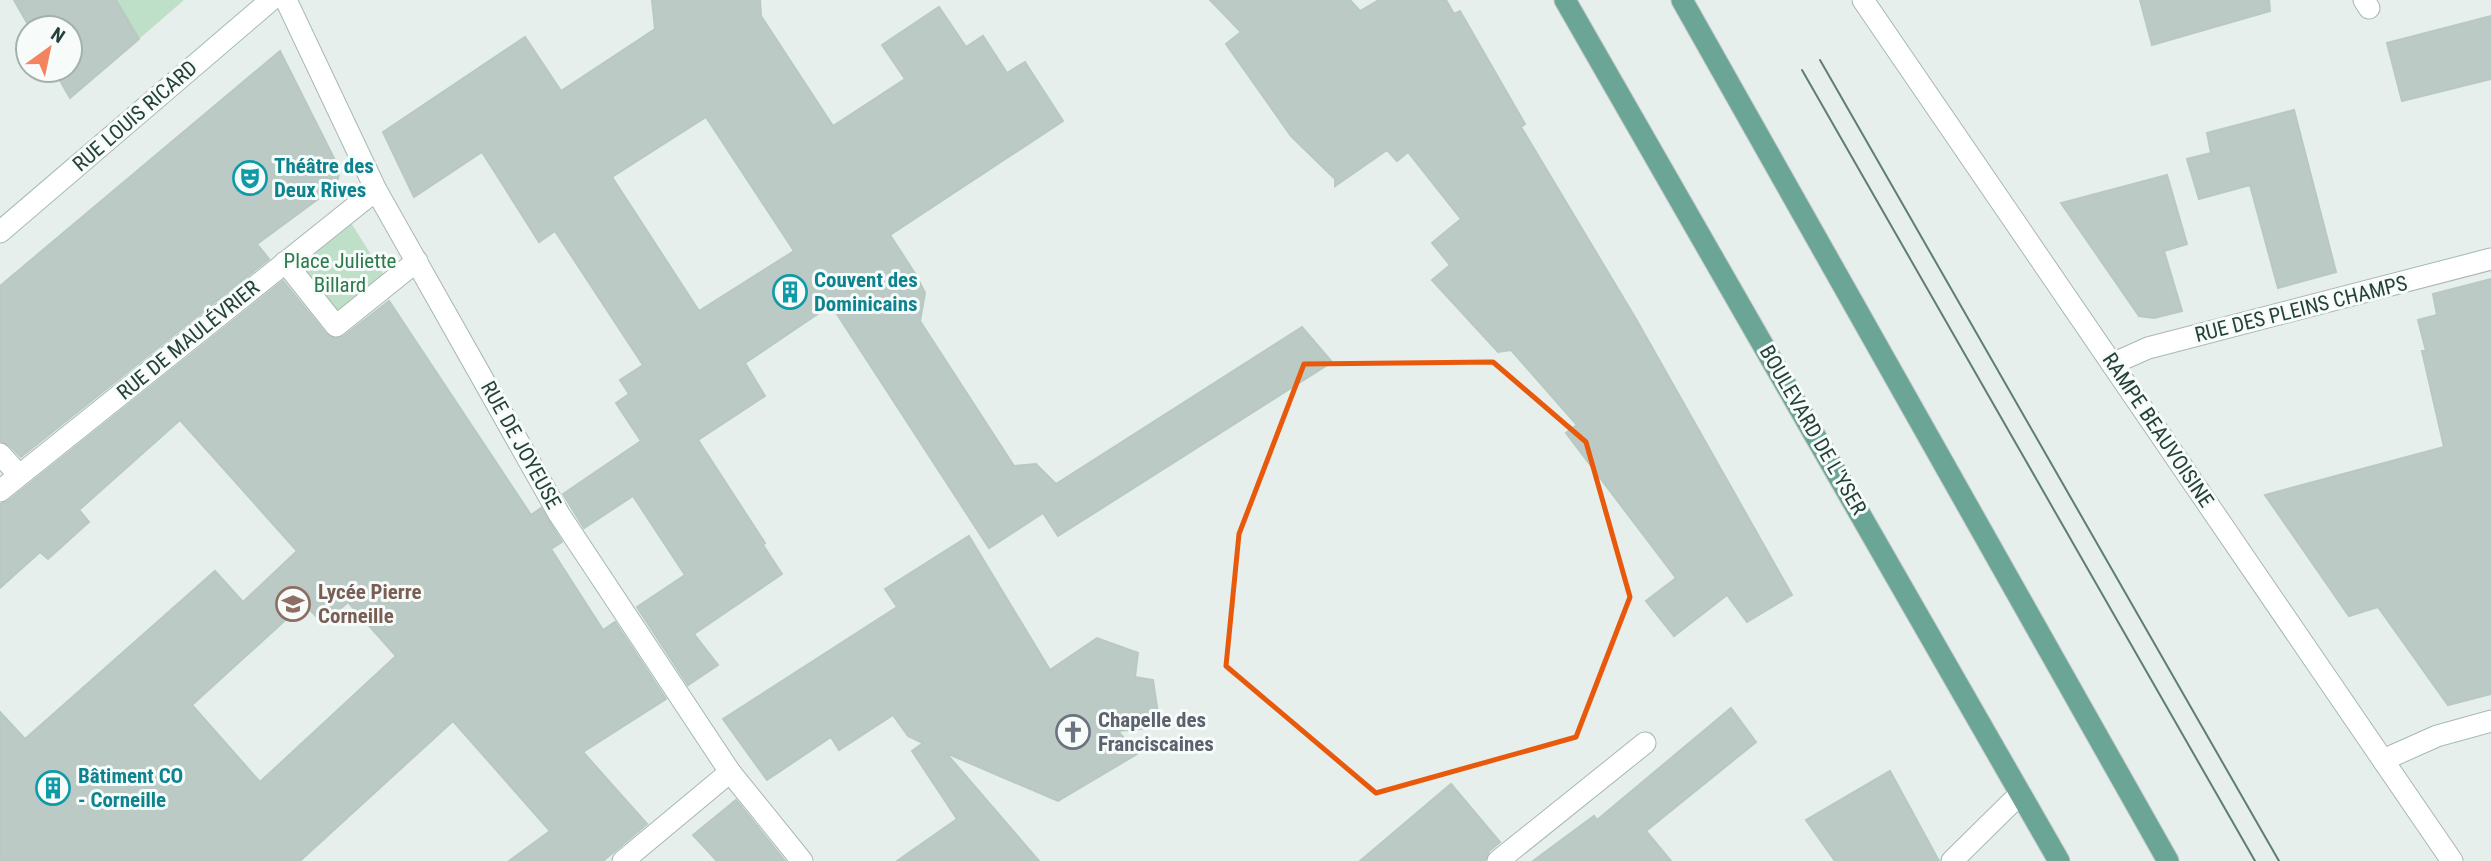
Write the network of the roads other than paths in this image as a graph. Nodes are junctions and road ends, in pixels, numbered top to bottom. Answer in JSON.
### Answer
{"nodes":[{"id":1,"x":271,"y":0,"type":"edge"},
{"id":2,"x":286,"y":0,"type":"edge"},
{"id":3,"x":1565,"y":0,"type":"edge"},
{"id":4,"x":1682,"y":0,"type":"edge"},
{"id":5,"x":1863,"y":0,"type":"edge"},
{"id":6,"x":376,"y":190,"type":"junction"},
{"id":7,"x":0,"y":232,"type":"edge"},
{"id":8,"x":2491,"y":259,"type":"edge"},
{"id":9,"x":417,"y":261,"type":"junction"},
{"id":10,"x":285,"y":262,"type":"junction"},
{"id":11,"x":2112,"y":364,"type":"junction"},
{"id":12,"x":0,"y":454,"type":"edge"},
{"id":13,"x":19,"y":475,"type":"junction"},
{"id":14,"x":0,"y":491,"type":"edge"},
{"id":15,"x":2491,"y":721,"type":"edge"},
{"id":16,"x":1645,"y":743,"type":"dead end"},
{"id":17,"x":2384,"y":760,"type":"junction"},
{"id":18,"x":730,"y":772,"type":"junction"},
{"id":19,"x":2020,"y":794,"type":"junction"},
{"id":20,"x":623,"y":861,"type":"edge"},
{"id":21,"x":802,"y":861,"type":"edge"},
{"id":22,"x":1498,"y":861,"type":"edge"},
{"id":23,"x":1952,"y":861,"type":"edge"},
{"id":24,"x":2059,"y":861,"type":"edge"},
{"id":25,"x":2168,"y":861,"type":"edge"},
{"id":26,"x":2452,"y":861,"type":"edge"}],
"edges":[{"from":1,"to":7,"type":"street","name":"RUE LOUIS RICARD"},
{"from":2,"to":6,"type":"street","name":"RUE DE JOYEUSE"},
{"from":3,"to":19,"type":"main road","name":"BOULEVARD DE L'YSER"},
{"from":4,"to":25,"type":"main road"},
{"from":5,"to":11,"type":"street","name":"RAMPE BEAUVOISINE"},
{"from":6,"to":9,"type":"street","name":"RUE DE JOYEUSE"},
{"from":6,"to":10,"type":"street","name":"RUE DE MAULÉVRIER"},
{"from":8,"to":11,"type":"street","name":"RUE DES PLEINS CHAMPS"},
{"from":9,"to":10,"type":"street"},
{"from":9,"to":18,"type":"street","name":"RUE DE JOYEUSE"},
{"from":10,"to":13,"type":"street","name":"RUE DE MAULÉVRIER"},
{"from":11,"to":17,"type":"street","name":"RAMPE BEAUVOISINE"},
{"from":12,"to":13,"type":"street"},
{"from":13,"to":14,"type":"street","name":"RUE DE MAULÉVRIER"},
{"from":15,"to":17,"type":"street"},
{"from":16,"to":22,"type":"street"},
{"from":17,"to":26,"type":"street","name":"RAMPE BEAUVOISINE"},
{"from":18,"to":20,"type":"street"},
{"from":18,"to":21,"type":"street","name":"RUE DE JOYEUSE"},
{"from":19,"to":23,"type":"street"},
{"from":19,"to":24,"type":"main road","name":"BOULEVARD DE L'YSER"}]}
